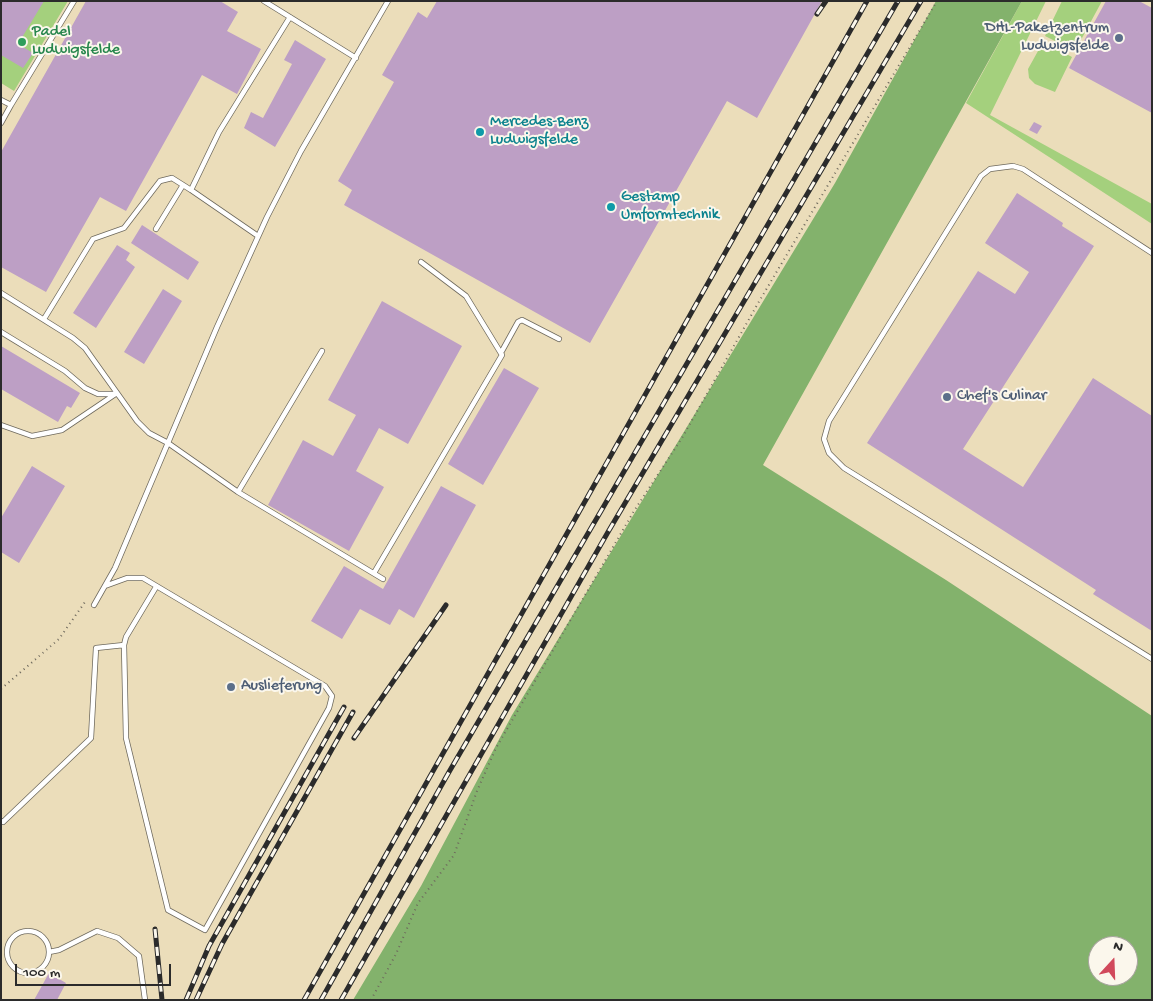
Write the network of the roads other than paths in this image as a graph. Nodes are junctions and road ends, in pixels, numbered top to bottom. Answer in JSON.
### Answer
{"nodes":[{"id":1,"x":74,"y":1,"type":"edge"},
{"id":2,"x":264,"y":1,"type":"edge"},
{"id":3,"x":388,"y":1,"type":"edge"},
{"id":4,"x":290,"y":17,"type":"junction"},
{"id":5,"x":356,"y":58,"type":"junction"},
{"id":6,"x":1,"y":100,"type":"edge"},
{"id":7,"x":11,"y":105,"type":"junction"},
{"id":8,"x":1,"y":123,"type":"edge"},
{"id":9,"x":183,"y":185,"type":"junction"},
{"id":10,"x":191,"y":190,"type":"junction"},
{"id":11,"x":156,"y":229,"type":"dead end"},
{"id":12,"x":258,"y":236,"type":"junction"},
{"id":13,"x":1152,"y":253,"type":"edge"},
{"id":14,"x":421,"y":262,"type":"dead end"},
{"id":15,"x":1,"y":293,"type":"edge"},
{"id":16,"x":44,"y":319,"type":"junction"},
{"id":17,"x":1,"y":332,"type":"edge"},
{"id":18,"x":559,"y":339,"type":"dead end"},
{"id":19,"x":322,"y":351,"type":"dead end"},
{"id":20,"x":502,"y":351,"type":"junction"},
{"id":21,"x":116,"y":394,"type":"junction"},
{"id":22,"x":1,"y":425,"type":"edge"},
{"id":23,"x":168,"y":443,"type":"junction"},
{"id":24,"x":238,"y":492,"type":"junction"},
{"id":25,"x":374,"y":573,"type":"junction"},
{"id":26,"x":384,"y":579,"type":"dead end"},
{"id":27,"x":105,"y":586,"type":"junction"},
{"id":28,"x":156,"y":587,"type":"junction"},
{"id":29,"x":94,"y":605,"type":"dead end"},
{"id":30,"x":124,"y":646,"type":"junction"},
{"id":31,"x":1152,"y":659,"type":"edge"},
{"id":32,"x":1,"y":820,"type":"edge"},
{"id":33,"x":49,"y":952,"type":"junction"},
{"id":34,"x":1,"y":959,"type":"edge"},
{"id":35,"x":7,"y":959,"type":"junction"},
{"id":36,"x":144,"y":1000,"type":"edge"}],
"edges":[{"from":1,"to":7,"type":"lane"},
{"from":2,"to":4,"type":"lane"},
{"from":3,"to":5,"type":"lane"},
{"from":4,"to":5,"type":"lane"},
{"from":4,"to":10,"type":"lane"},
{"from":5,"to":12,"type":"lane"},
{"from":6,"to":7,"type":"lane"},
{"from":7,"to":8,"type":"lane"},
{"from":9,"to":10,"type":"lane"},
{"from":9,"to":11,"type":"lane"},
{"from":9,"to":16,"type":"lane"},
{"from":10,"to":12,"type":"lane"},
{"from":12,"to":23,"type":"lane"},
{"from":13,"to":31,"type":"lane"},
{"from":14,"to":20,"type":"lane"},
{"from":15,"to":16,"type":"lane"},
{"from":16,"to":21,"type":"lane"},
{"from":17,"to":21,"type":"lane"},
{"from":18,"to":20,"type":"lane"},
{"from":19,"to":24,"type":"lane"},
{"from":20,"to":25,"type":"lane"},
{"from":21,"to":22,"type":"lane"},
{"from":21,"to":23,"type":"lane"},
{"from":23,"to":24,"type":"lane"},
{"from":23,"to":27,"type":"lane"},
{"from":24,"to":25,"type":"lane"},
{"from":25,"to":26,"type":"lane"},
{"from":27,"to":28,"type":"lane"},
{"from":27,"to":29,"type":"lane"},
{"from":28,"to":30,"type":"lane"},
{"from":28,"to":30,"type":"lane"},
{"from":30,"to":32,"type":"lane"},
{"from":33,"to":35,"type":"lane"},
{"from":33,"to":35,"type":"lane"},
{"from":33,"to":36,"type":"lane"},
{"from":34,"to":35,"type":"lane"}]}
